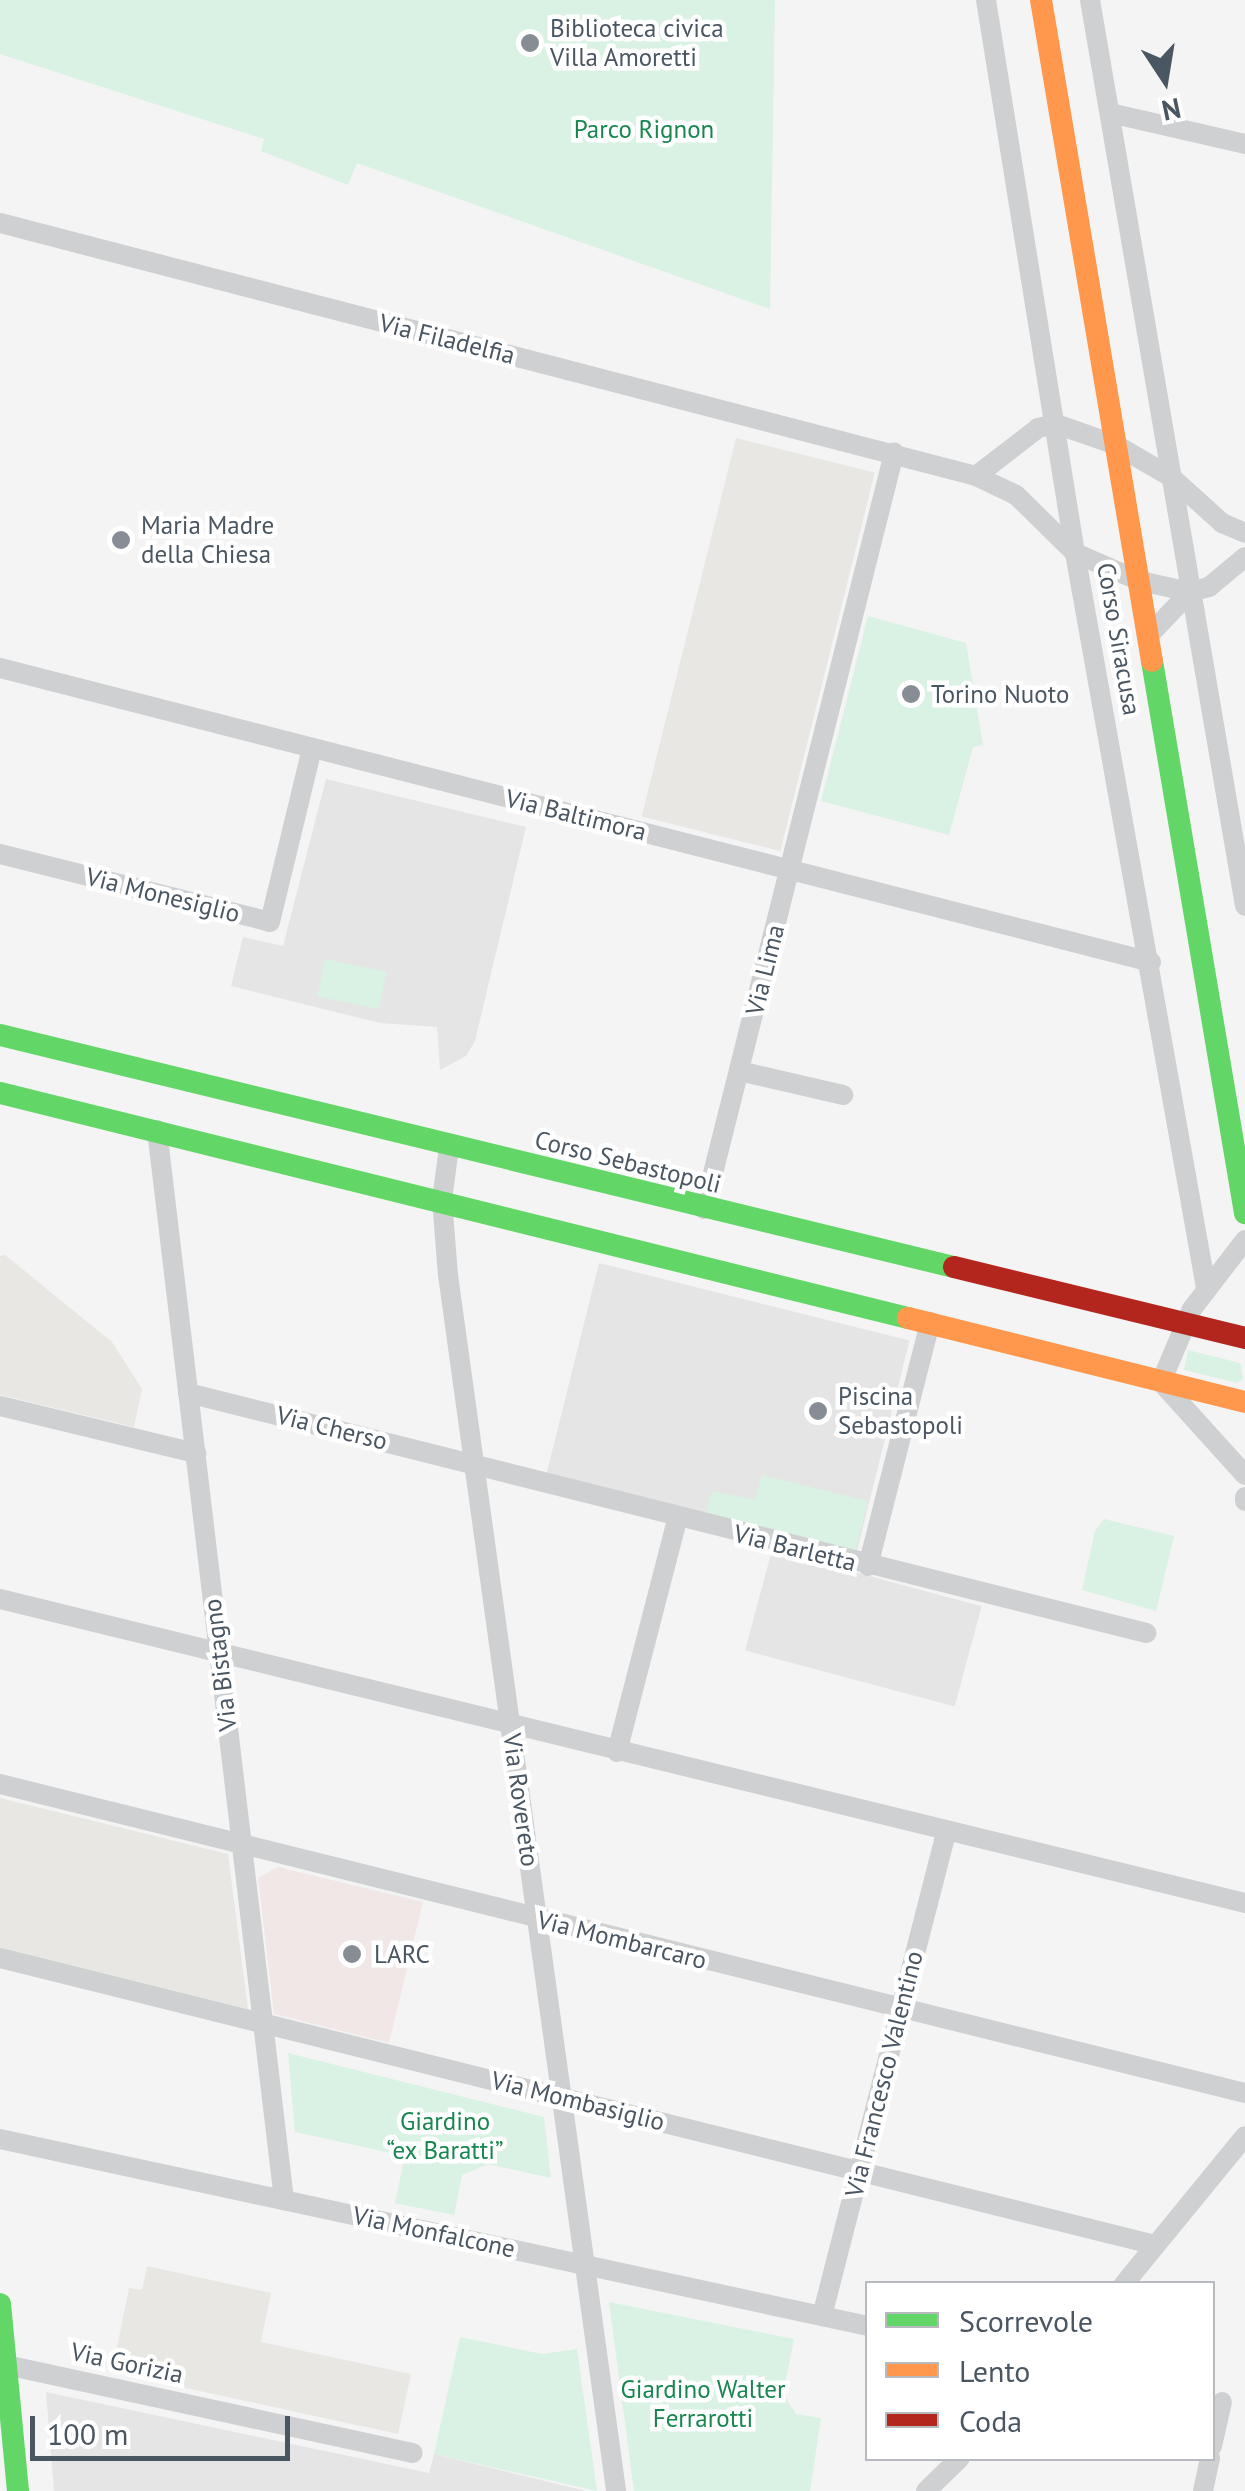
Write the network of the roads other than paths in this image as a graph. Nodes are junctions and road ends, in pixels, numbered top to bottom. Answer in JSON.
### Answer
{"nodes":[{"id":1,"x":986,"y":0,"type":"edge"},
{"id":2,"x":1041,"y":0,"type":"edge"},
{"id":3,"x":1090,"y":0,"type":"edge"},
{"id":4,"x":1110,"y":113,"type":"junction"},
{"id":5,"x":1245,"y":144,"type":"edge"},
{"id":6,"x":0,"y":224,"type":"edge"},
{"id":7,"x":1056,"y":424,"type":"junction"},
{"id":8,"x":1116,"y":445,"type":"junction"},
{"id":9,"x":894,"y":453,"type":"junction"},
{"id":10,"x":976,"y":476,"type":"junction"},
{"id":11,"x":1171,"y":477,"type":"junction"},
{"id":12,"x":1245,"y":532,"type":"edge"},
{"id":13,"x":1075,"y":553,"type":"junction"},
{"id":14,"x":1245,"y":558,"type":"edge"},
{"id":15,"x":1140,"y":581,"type":"junction"},
{"id":16,"x":1190,"y":592,"type":"junction"},
{"id":17,"x":1149,"y":636,"type":"junction"},
{"id":18,"x":0,"y":668,"type":"edge"},
{"id":19,"x":312,"y":748,"type":"junction"},
{"id":20,"x":0,"y":854,"type":"edge"},
{"id":21,"x":790,"y":870,"type":"junction"},
{"id":22,"x":1245,"y":906,"type":"edge"},
{"id":23,"x":1151,"y":962,"type":"junction"},
{"id":24,"x":0,"y":1035,"type":"edge"},
{"id":25,"x":739,"y":1070,"type":"junction"},
{"id":26,"x":0,"y":1093,"type":"edge"},
{"id":27,"x":843,"y":1095,"type":"dead end"},
{"id":28,"x":157,"y":1130,"type":"junction"},
{"id":29,"x":450,"y":1148,"type":"junction"},
{"id":30,"x":442,"y":1200,"type":"junction"},
{"id":31,"x":704,"y":1209,"type":"junction"},
{"id":32,"x":1245,"y":1213,"type":"edge"},
{"id":33,"x":1245,"y":1240,"type":"edge"},
{"id":34,"x":1206,"y":1288,"type":"junction"},
{"id":35,"x":930,"y":1322,"type":"junction"},
{"id":36,"x":1184,"y":1324,"type":"junction"},
{"id":37,"x":1245,"y":1338,"type":"edge"},
{"id":38,"x":1160,"y":1382,"type":"junction"},
{"id":39,"x":188,"y":1393,"type":"junction"},
{"id":40,"x":1245,"y":1402,"type":"edge"},
{"id":41,"x":0,"y":1406,"type":"edge"},
{"id":42,"x":196,"y":1453,"type":"junction"},
{"id":43,"x":474,"y":1466,"type":"junction"},
{"id":44,"x":1245,"y":1475,"type":"edge"},
{"id":45,"x":678,"y":1520,"type":"junction"},
{"id":46,"x":868,"y":1566,"type":"junction"},
{"id":47,"x":0,"y":1598,"type":"edge"},
{"id":48,"x":1146,"y":1633,"type":"dead end"},
{"id":49,"x":219,"y":1654,"type":"junction"},
{"id":50,"x":510,"y":1722,"type":"junction"},
{"id":51,"x":618,"y":1752,"type":"junction"},
{"id":52,"x":0,"y":1784,"type":"edge"},
{"id":53,"x":946,"y":1832,"type":"junction"},
{"id":54,"x":242,"y":1843,"type":"junction"},
{"id":55,"x":1245,"y":1903,"type":"edge"},
{"id":56,"x":537,"y":1919,"type":"junction"},
{"id":57,"x":0,"y":1958,"type":"edge"},
{"id":58,"x":901,"y":2008,"type":"junction"},
{"id":59,"x":261,"y":2023,"type":"junction"},
{"id":60,"x":1245,"y":2093,"type":"edge"},
{"id":61,"x":562,"y":2097,"type":"junction"},
{"id":62,"x":1245,"y":2136,"type":"edge"},
{"id":63,"x":0,"y":2140,"type":"edge"},
{"id":64,"x":859,"y":2172,"type":"junction"},
{"id":65,"x":284,"y":2200,"type":"junction"},
{"id":66,"x":1156,"y":2245,"type":"junction"},
{"id":67,"x":584,"y":2264,"type":"junction"},
{"id":68,"x":1126,"y":2281,"type":"edge"},
{"id":69,"x":0,"y":2304,"type":"edge"},
{"id":70,"x":822,"y":2316,"type":"junction"},
{"id":71,"x":865,"y":2325,"type":"edge"},
{"id":72,"x":6,"y":2364,"type":"junction"},
{"id":73,"x":1217,"y":2401,"type":"edge"},
{"id":74,"x":1245,"y":2406,"type":"edge"},
{"id":75,"x":413,"y":2453,"type":"dead end"},
{"id":76,"x":957,"y":2461,"type":"edge"},
{"id":77,"x":1209,"y":2461,"type":"edge"},
{"id":78,"x":18,"y":2491,"type":"edge"},
{"id":79,"x":616,"y":2491,"type":"edge"},
{"id":80,"x":926,"y":2491,"type":"edge"},
{"id":81,"x":1203,"y":2491,"type":"edge"}],
"edges":[{"from":1,"to":7,"type":"street","name":"Corso Siracusa"},
{"from":2,"to":8,"type":"main road","name":"Corso Siracusa"},
{"from":3,"to":4,"type":"street"},
{"from":4,"to":5,"type":"street"},
{"from":4,"to":11,"type":"street"},
{"from":6,"to":9,"type":"street","name":"Via Filadelfia"},
{"from":7,"to":8,"type":"street"},
{"from":7,"to":10,"type":"street"},
{"from":7,"to":13,"type":"street","name":"Corso Siracusa"},
{"from":8,"to":11,"type":"street"},
{"from":8,"to":15,"type":"main road","name":"Corso Siracusa"},
{"from":9,"to":10,"type":"street","name":"Via Filadelfia"},
{"from":9,"to":21,"type":"street"},
{"from":10,"to":13,"type":"street","name":"Via Filadelfia"},
{"from":11,"to":12,"type":"street"},
{"from":11,"to":16,"type":"street"},
{"from":13,"to":15,"type":"street","name":"Via Filadelfia"},
{"from":13,"to":23,"type":"street","name":"Corso Siracusa"},
{"from":14,"to":16,"type":"street"},
{"from":15,"to":16,"type":"street","name":"Via Filadelfia"},
{"from":15,"to":17,"type":"main road","name":"Corso Siracusa"},
{"from":16,"to":17,"type":"street"},
{"from":16,"to":22,"type":"street"},
{"from":17,"to":32,"type":"main road","name":"Corso Siracusa"},
{"from":18,"to":19,"type":"street","name":"Via Baltimora"},
{"from":19,"to":20,"type":"street","name":"Via Monesiglio"},
{"from":19,"to":21,"type":"street","name":"Via Baltimora"},
{"from":21,"to":23,"type":"street","name":"Via Baltimora"},
{"from":21,"to":25,"type":"street","name":"Via Lima"},
{"from":23,"to":34,"type":"street","name":"Corso Siracusa"},
{"from":24,"to":29,"type":"main road","name":"Corso Sebastopoli"},
{"from":25,"to":27,"type":"street"},
{"from":25,"to":31,"type":"street","name":"Via Lima"},
{"from":26,"to":28,"type":"main road"},
{"from":28,"to":30,"type":"main road"},
{"from":28,"to":39,"type":"street","name":"Via Bistagno"},
{"from":29,"to":30,"type":"street","name":"Via Rovereto"},
{"from":29,"to":31,"type":"main road","name":"Corso Sebastopoli"},
{"from":30,"to":35,"type":"main road"},
{"from":30,"to":43,"type":"street","name":"Via Rovereto"},
{"from":31,"to":36,"type":"main road","name":"Corso Sebastopoli"},
{"from":33,"to":34,"type":"street"},
{"from":34,"to":36,"type":"street"},
{"from":35,"to":38,"type":"main road"},
{"from":35,"to":46,"type":"street"},
{"from":36,"to":37,"type":"main road","name":"Corso Sebastopoli"},
{"from":36,"to":38,"type":"street"},
{"from":38,"to":40,"type":"main road"},
{"from":38,"to":44,"type":"street"},
{"from":39,"to":42,"type":"street","name":"Via Bistagno"},
{"from":39,"to":43,"type":"street","name":"Via Cherso"},
{"from":41,"to":42,"type":"street"},
{"from":42,"to":49,"type":"street","name":"Via Bistagno"},
{"from":43,"to":45,"type":"street"},
{"from":43,"to":50,"type":"street","name":"Via Rovereto"},
{"from":45,"to":46,"type":"street","name":"Via Barletta"},
{"from":45,"to":51,"type":"street"},
{"from":46,"to":48,"type":"street","name":"Via Barletta"},
{"from":47,"to":49,"type":"street"},
{"from":49,"to":50,"type":"street"},
{"from":49,"to":54,"type":"street","name":"Via Bistagno"},
{"from":50,"to":51,"type":"street"},
{"from":50,"to":56,"type":"street","name":"Via Rovereto"},
{"from":51,"to":53,"type":"street"},
{"from":52,"to":54,"type":"street","name":"Via Mombarcaro"},
{"from":53,"to":55,"type":"street"},
{"from":53,"to":58,"type":"street","name":"Via Francesco Valentino"},
{"from":54,"to":56,"type":"street","name":"Via Mombarcaro"},
{"from":54,"to":59,"type":"street","name":"Via Bistagno"},
{"from":56,"to":58,"type":"street","name":"Via Mombarcaro"},
{"from":56,"to":61,"type":"street","name":"Via Rovereto"},
{"from":57,"to":59,"type":"street","name":"Via Mombasiglio"},
{"from":58,"to":60,"type":"street","name":"Via Mombarcaro"},
{"from":58,"to":64,"type":"street","name":"Via Francesco Valentino"},
{"from":59,"to":61,"type":"street","name":"Via Mombasiglio"},
{"from":59,"to":65,"type":"street","name":"Via Bistagno"},
{"from":61,"to":64,"type":"street","name":"Via Mombasiglio"},
{"from":61,"to":67,"type":"street","name":"Via Rovereto"},
{"from":62,"to":66,"type":"street"},
{"from":63,"to":65,"type":"street","name":"Via Monfalcone"},
{"from":64,"to":66,"type":"street","name":"Via Mombasiglio"},
{"from":64,"to":70,"type":"street","name":"Via Francesco Valentino"},
{"from":65,"to":67,"type":"street","name":"Via Monfalcone"},
{"from":66,"to":68,"type":"street"},
{"from":67,"to":70,"type":"street","name":"Via Monfalcone"},
{"from":67,"to":79,"type":"street","name":"Via Rovereto"},
{"from":69,"to":72,"type":"main road"},
{"from":70,"to":71,"type":"street","name":"Via Monfalcone"},
{"from":72,"to":75,"type":"street","name":"Via Gorizia"},
{"from":72,"to":78,"type":"main road"},
{"from":73,"to":74,"type":"street"},
{"from":76,"to":80,"type":"street"},
{"from":77,"to":81,"type":"street"}]}
